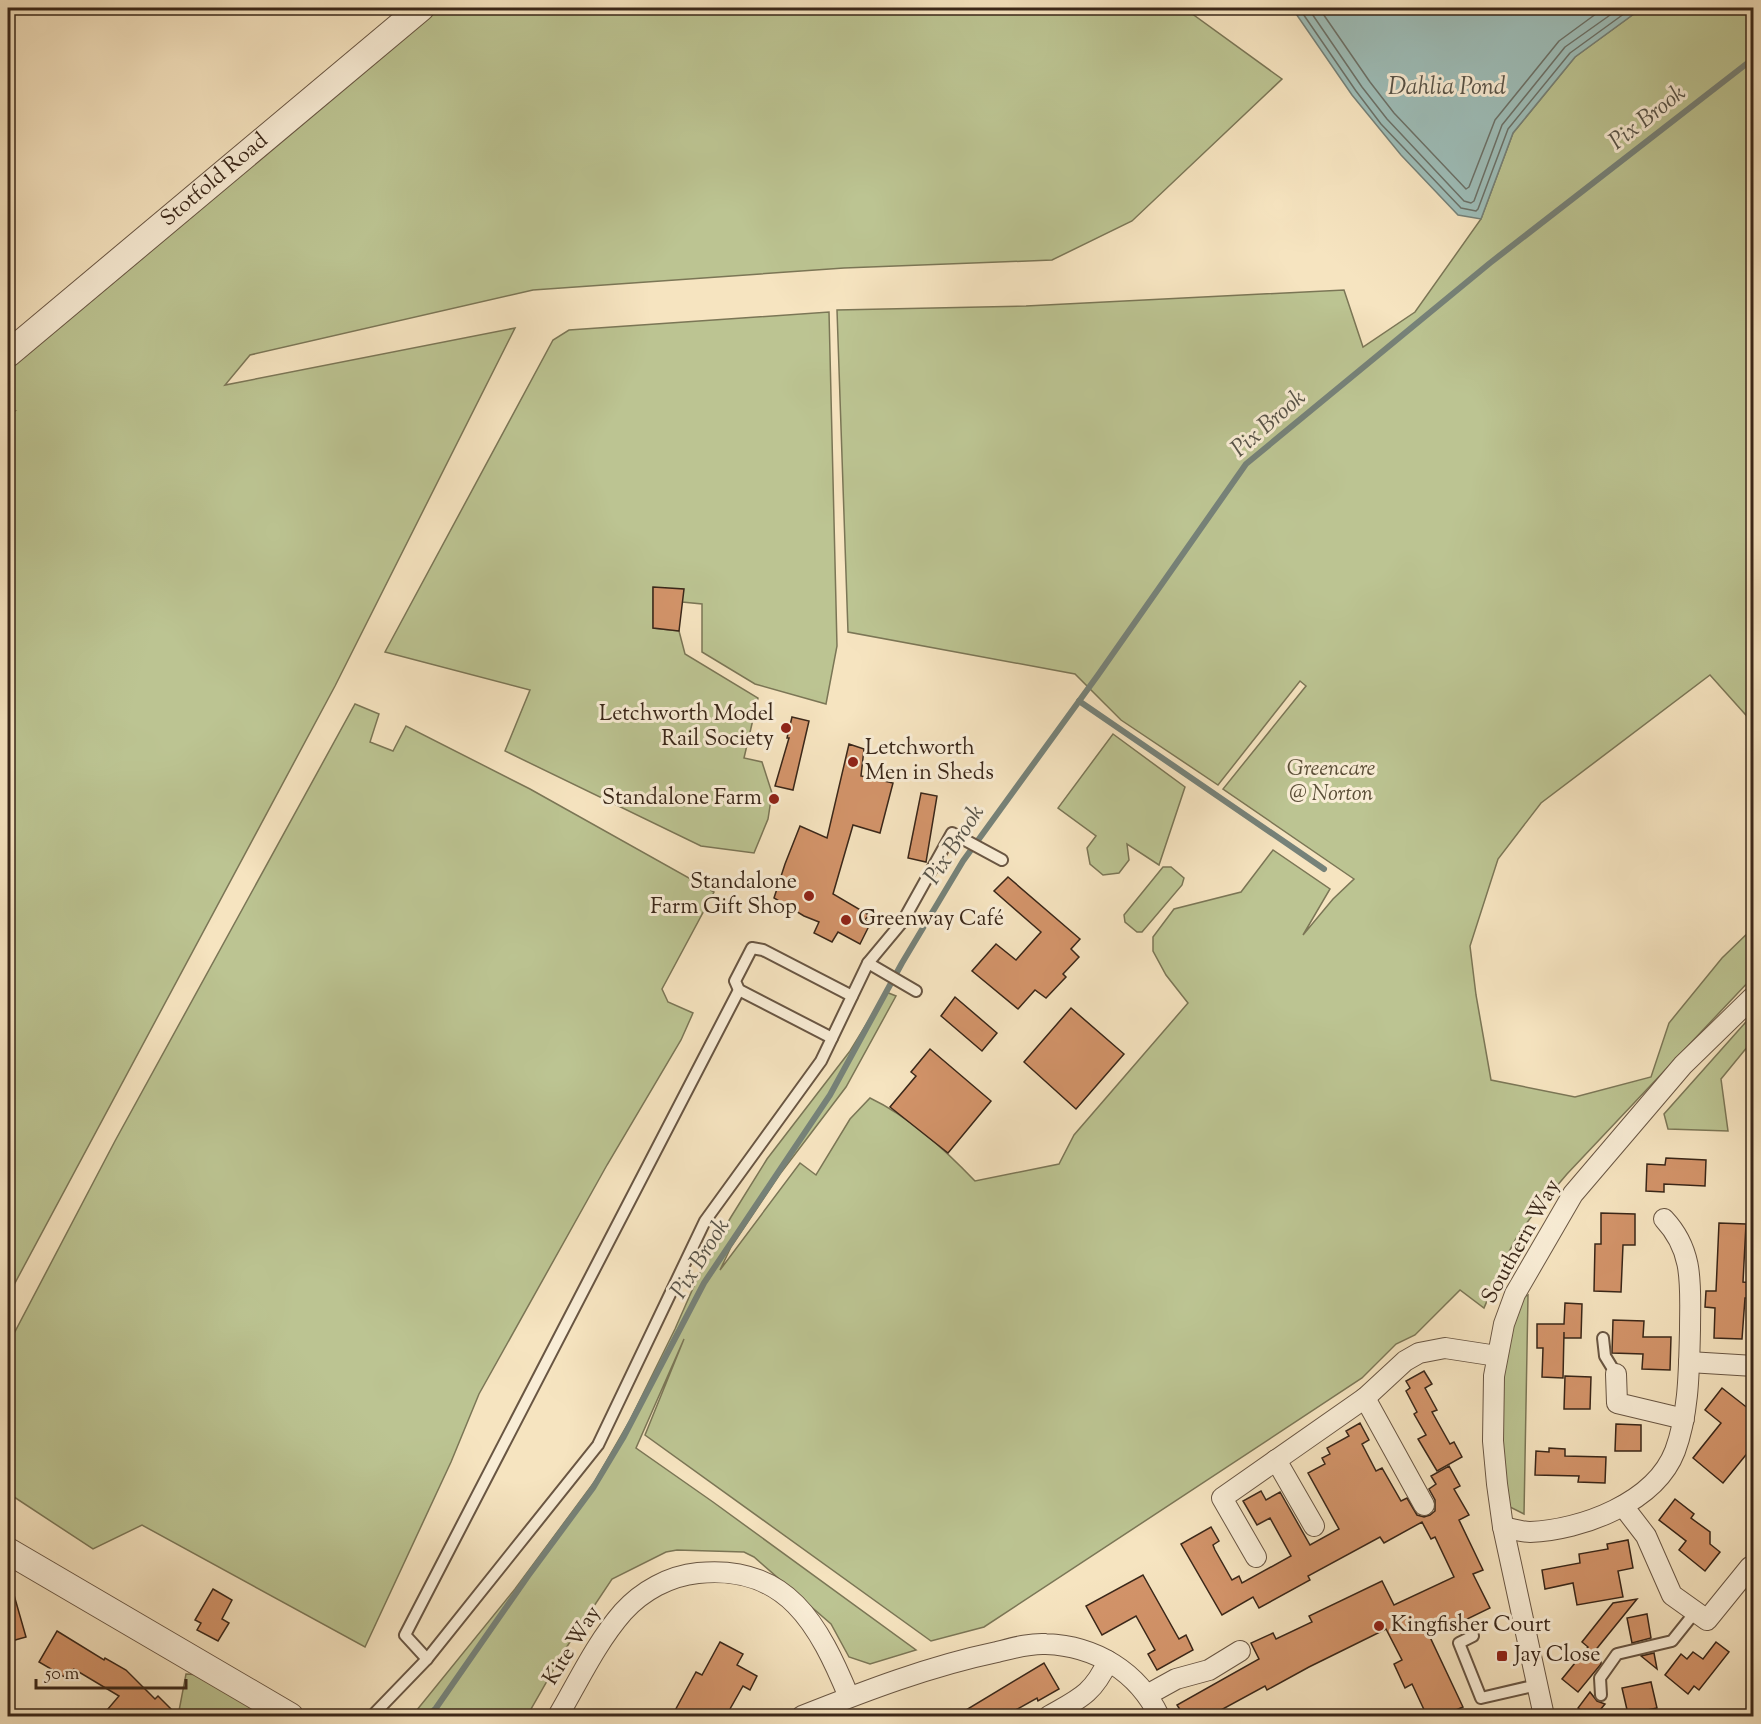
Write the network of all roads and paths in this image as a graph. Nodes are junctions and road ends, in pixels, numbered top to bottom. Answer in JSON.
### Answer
{"nodes":[{"id":1,"x":422,"y":8,"type":"edge"},
{"id":2,"x":8,"y":354,"type":"edge"},
{"id":3,"x":1002,"y":861,"type":"dead end"},
{"id":4,"x":868,"y":963,"type":"junction"},
{"id":5,"x":739,"y":990,"type":"junction"},
{"id":6,"x":916,"y":991,"type":"dead end"},
{"id":7,"x":852,"y":996,"type":"junction"},
{"id":8,"x":1754,"y":996,"type":"edge"},
{"id":9,"x":832,"y":1038,"type":"junction"},
{"id":10,"x":1664,"y":1219,"type":"dead end"},
{"id":11,"x":1603,"y":1338,"type":"dead end"},
{"id":12,"x":1497,"y":1356,"type":"junction"},
{"id":13,"x":1689,"y":1362,"type":"junction"},
{"id":14,"x":1754,"y":1366,"type":"edge"},
{"id":15,"x":1616,"y":1374,"type":"joint"},
{"id":16,"x":1365,"y":1398,"type":"junction"},
{"id":17,"x":1684,"y":1419,"type":"junction"},
{"id":18,"x":1276,"y":1460,"type":"junction"},
{"id":19,"x":1424,"y":1505,"type":"dead end"},
{"id":20,"x":1623,"y":1506,"type":"junction"},
{"id":21,"x":1314,"y":1526,"type":"dead end"},
{"id":22,"x":1503,"y":1527,"type":"junction"},
{"id":23,"x":8,"y":1551,"type":"edge"},
{"id":24,"x":1256,"y":1557,"type":"dead end"},
{"id":25,"x":1750,"y":1567,"type":"dead end"},
{"id":26,"x":1702,"y":1616,"type":"junction"},
{"id":27,"x":1473,"y":1636,"type":"dead end"},
{"id":28,"x":1240,"y":1651,"type":"dead end"},
{"id":29,"x":427,"y":1659,"type":"junction"},
{"id":30,"x":1108,"y":1660,"type":"junction"},
{"id":31,"x":1537,"y":1685,"type":"junction"},
{"id":32,"x":1147,"y":1695,"type":"junction"},
{"id":33,"x":1601,"y":1695,"type":"dead end"},
{"id":34,"x":849,"y":1696,"type":"junction"},
{"id":35,"x":290,"y":1716,"type":"edge"},
{"id":36,"x":372,"y":1716,"type":"edge"},
{"id":37,"x":558,"y":1716,"type":"edge"},
{"id":38,"x":802,"y":1716,"type":"edge"},
{"id":39,"x":1049,"y":1716,"type":"edge"},
{"id":40,"x":1159,"y":1716,"type":"edge"},
{"id":41,"x":1544,"y":1716,"type":"edge"}],
"edges":[{"from":1,"to":2,"type":"street","name":"Stotfold Road"},
{"from":3,"to":4,"type":"lane"},
{"from":4,"to":6,"type":"lane"},
{"from":4,"to":7,"type":"lane"},
{"from":5,"to":7,"type":"lane"},
{"from":5,"to":9,"type":"lane"},
{"from":5,"to":29,"type":"lane"},
{"from":7,"to":9,"type":"lane"},
{"from":8,"to":12,"type":"street","name":"Southern Way"},
{"from":9,"to":29,"type":"lane"},
{"from":10,"to":13,"type":"street"},
{"from":11,"to":15,"type":"lane"},
{"from":12,"to":16,"type":"street"},
{"from":12,"to":22,"type":"street","name":"Southern Way"},
{"from":13,"to":14,"type":"street"},
{"from":13,"to":17,"type":"street"},
{"from":15,"to":17,"type":"street"},
{"from":16,"to":18,"type":"street"},
{"from":16,"to":19,"type":"street"},
{"from":17,"to":20,"type":"street"},
{"from":18,"to":21,"type":"street"},
{"from":18,"to":24,"type":"street"},
{"from":20,"to":22,"type":"street"},
{"from":20,"to":26,"type":"street"},
{"from":22,"to":31,"type":"street","name":"Southern Way"},
{"from":23,"to":35,"type":"street"},
{"from":25,"to":26,"type":"street"},
{"from":26,"to":33,"type":"lane"},
{"from":27,"to":31,"type":"lane"},
{"from":28,"to":32,"type":"street"},
{"from":29,"to":36,"type":"lane"},
{"from":30,"to":32,"type":"street"},
{"from":30,"to":34,"type":"street"},
{"from":30,"to":39,"type":"street"},
{"from":31,"to":41,"type":"street","name":"Southern Way"},
{"from":32,"to":40,"type":"street"},
{"from":34,"to":37,"type":"street","name":"Kite Way"},
{"from":34,"to":38,"type":"street"}]}
